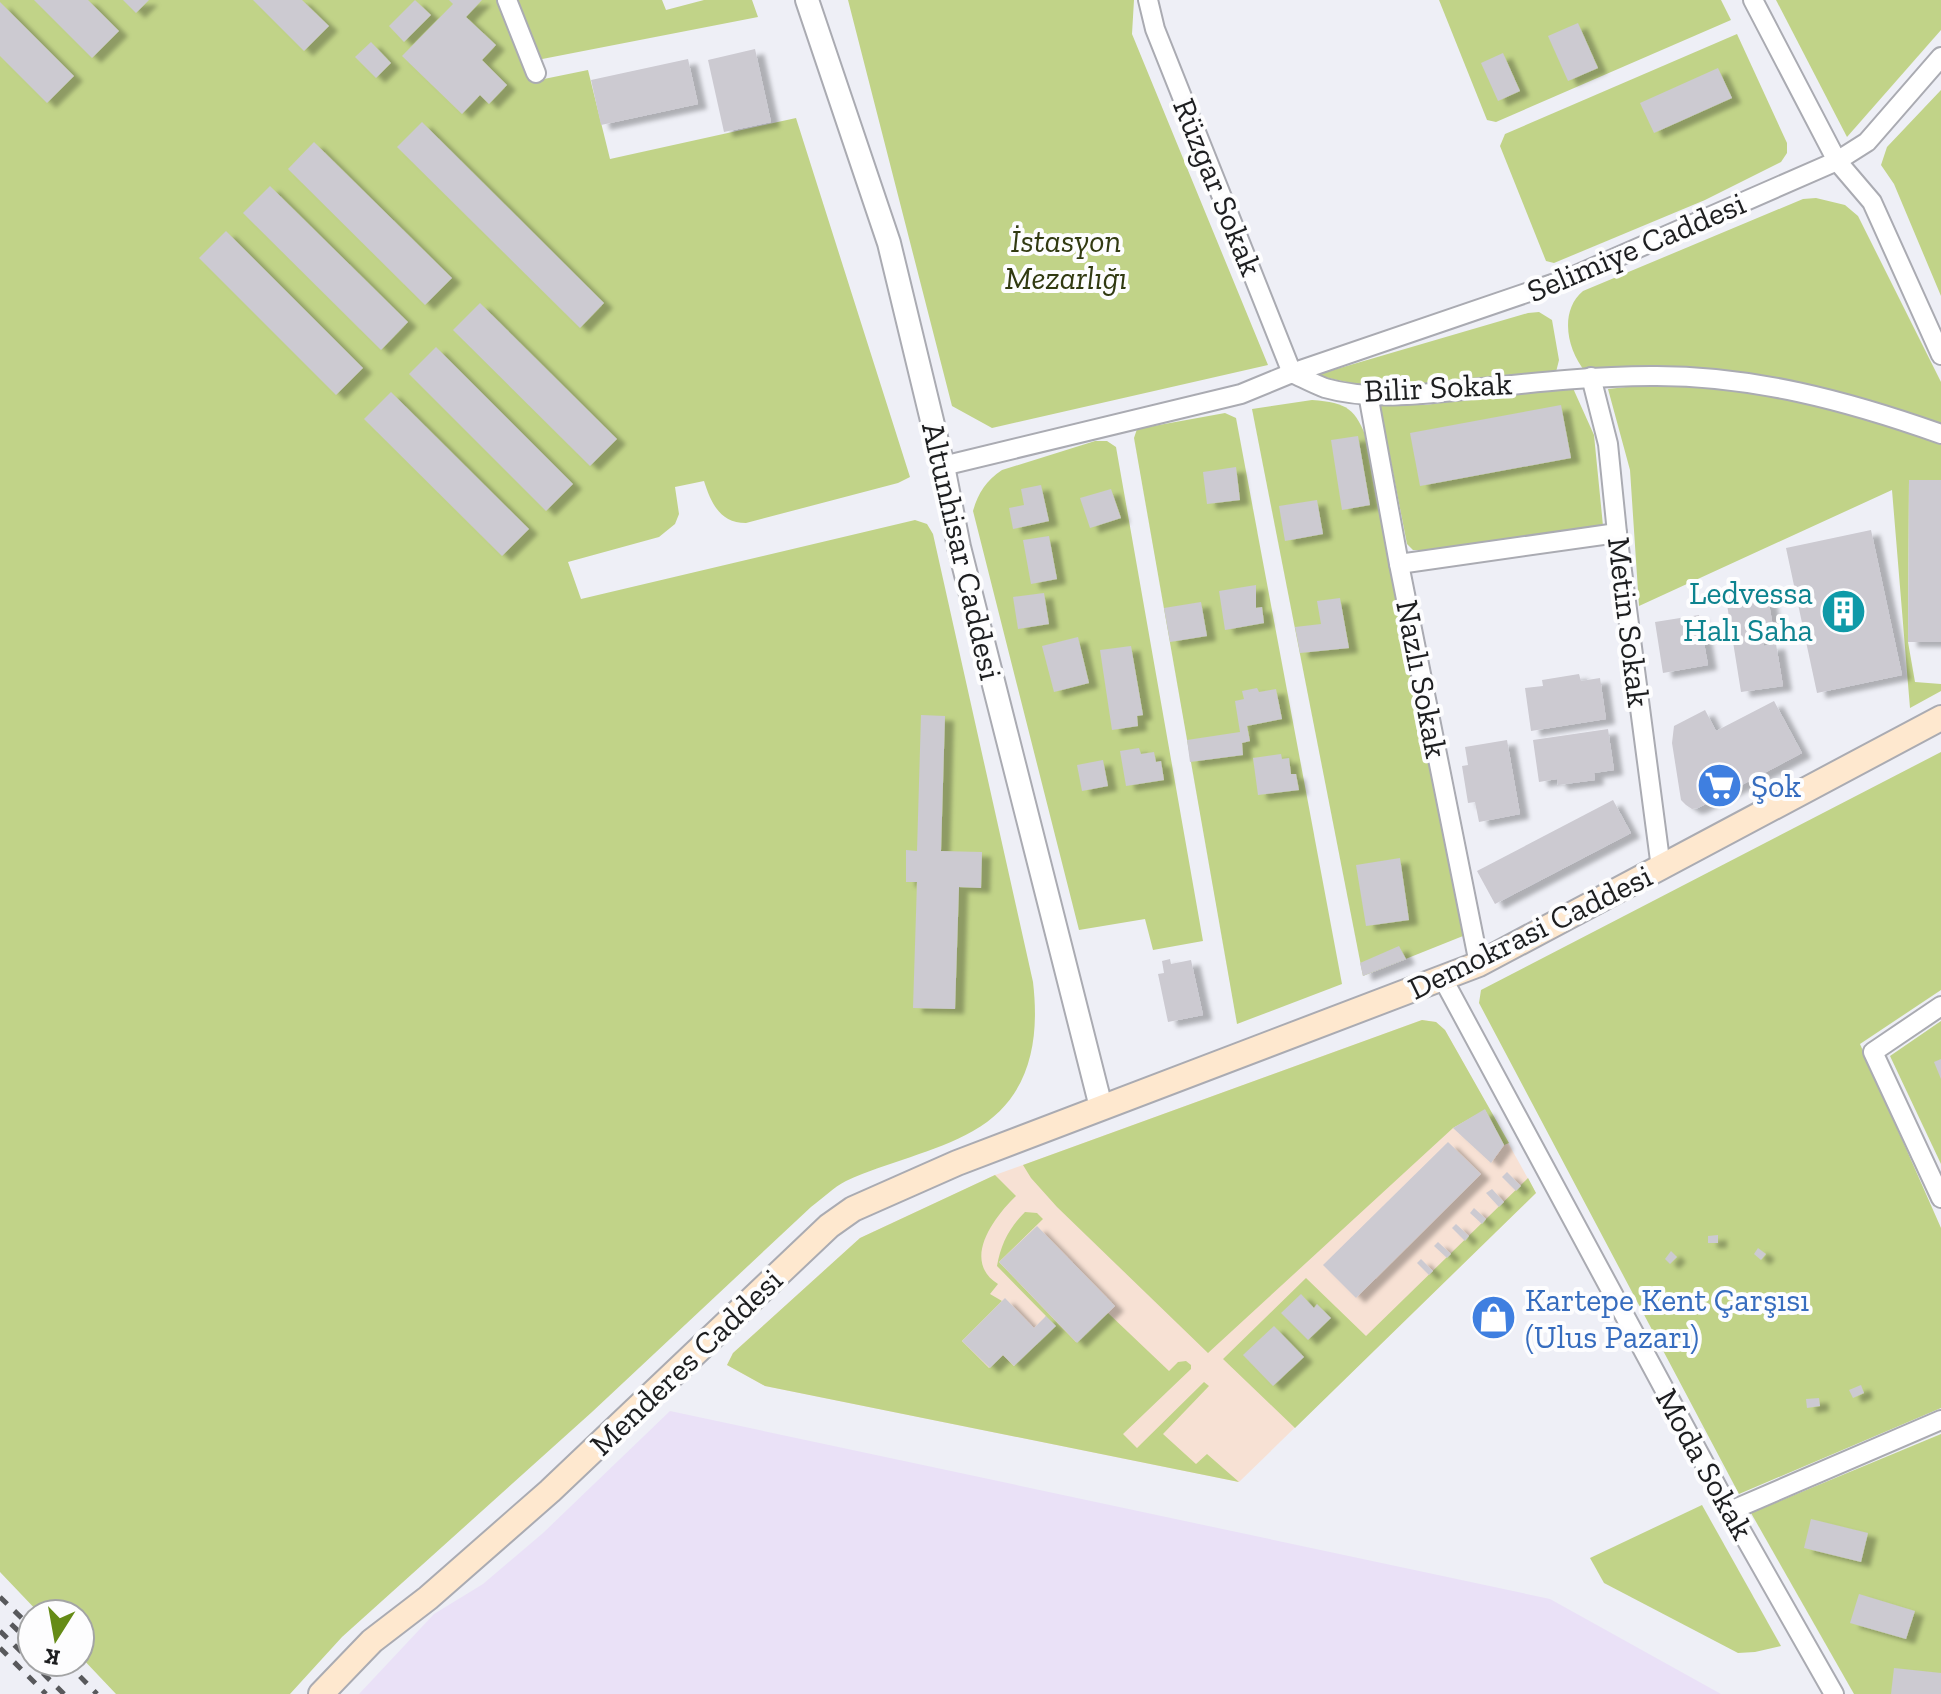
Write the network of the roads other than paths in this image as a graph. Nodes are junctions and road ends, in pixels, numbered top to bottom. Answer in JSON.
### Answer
{"nodes":[{"id":1,"x":507,"y":0,"type":"edge"},
{"id":2,"x":807,"y":0,"type":"edge"},
{"id":3,"x":1148,"y":0,"type":"edge"},
{"id":4,"x":1753,"y":0,"type":"edge"},
{"id":5,"x":1941,"y":57,"type":"edge"},
{"id":6,"x":536,"y":73,"type":"dead end"},
{"id":7,"x":1837,"y":161,"type":"junction"},
{"id":8,"x":1941,"y":355,"type":"edge"},
{"id":9,"x":1292,"y":373,"type":"junction"},
{"id":10,"x":1591,"y":377,"type":"junction"},
{"id":11,"x":1368,"y":394,"type":"junction"},
{"id":12,"x":1941,"y":434,"type":"edge"},
{"id":13,"x":943,"y":466,"type":"junction"},
{"id":14,"x":1617,"y":533,"type":"junction"},
{"id":15,"x":1399,"y":564,"type":"junction"},
{"id":16,"x":1941,"y":718,"type":"edge"},
{"id":17,"x":1661,"y":868,"type":"junction"},
{"id":18,"x":1479,"y":964,"type":"junction"},
{"id":19,"x":1443,"y":979,"type":"junction"},
{"id":20,"x":1941,"y":1006,"type":"edge"},
{"id":21,"x":1101,"y":1107,"type":"junction"},
{"id":22,"x":1941,"y":1198,"type":"edge"},
{"id":23,"x":1941,"y":1420,"type":"edge"},
{"id":24,"x":1730,"y":1511,"type":"junction"},
{"id":25,"x":321,"y":1694,"type":"edge"},
{"id":26,"x":1834,"y":1694,"type":"edge"}],
"edges":[{"from":1,"to":6,"type":"street"},
{"from":2,"to":13,"type":"street","name":"Altunhisar Caddesi"},
{"from":3,"to":9,"type":"street","name":"Rüzgar Sokak"},
{"from":4,"to":7,"type":"street"},
{"from":5,"to":7,"type":"street","name":"Selimiye Caddesi"},
{"from":7,"to":8,"type":"street"},
{"from":7,"to":9,"type":"street","name":"Selimiye Caddesi"},
{"from":9,"to":11,"type":"street","name":"Bilir Sokak"},
{"from":9,"to":13,"type":"street"},
{"from":10,"to":11,"type":"street","name":"Bilir Sokak"},
{"from":10,"to":12,"type":"street","name":"Bilir Sokak"},
{"from":10,"to":14,"type":"street","name":"Metin Sokak"},
{"from":11,"to":15,"type":"street","name":"Nazlı Sokak"},
{"from":13,"to":21,"type":"street","name":"Altunhisar Caddesi"},
{"from":14,"to":15,"type":"street"},
{"from":14,"to":17,"type":"street","name":"Metin Sokak"},
{"from":15,"to":18,"type":"street","name":"Nazlı Sokak"},
{"from":16,"to":17,"type":"main road","name":"Demokrasi Caddesi"},
{"from":17,"to":18,"type":"main road","name":"Demokrasi Caddesi"},
{"from":18,"to":19,"type":"main road","name":"Demokrasi Caddesi"},
{"from":19,"to":21,"type":"main road","name":"Demokrasi Caddesi"},
{"from":19,"to":24,"type":"street","name":"Moda Sokak"},
{"from":20,"to":22,"type":"street"},
{"from":21,"to":25,"type":"main road","name":"Menderes Caddesi"},
{"from":23,"to":24,"type":"street"},
{"from":24,"to":26,"type":"street","name":"Moda Sokak"}]}
